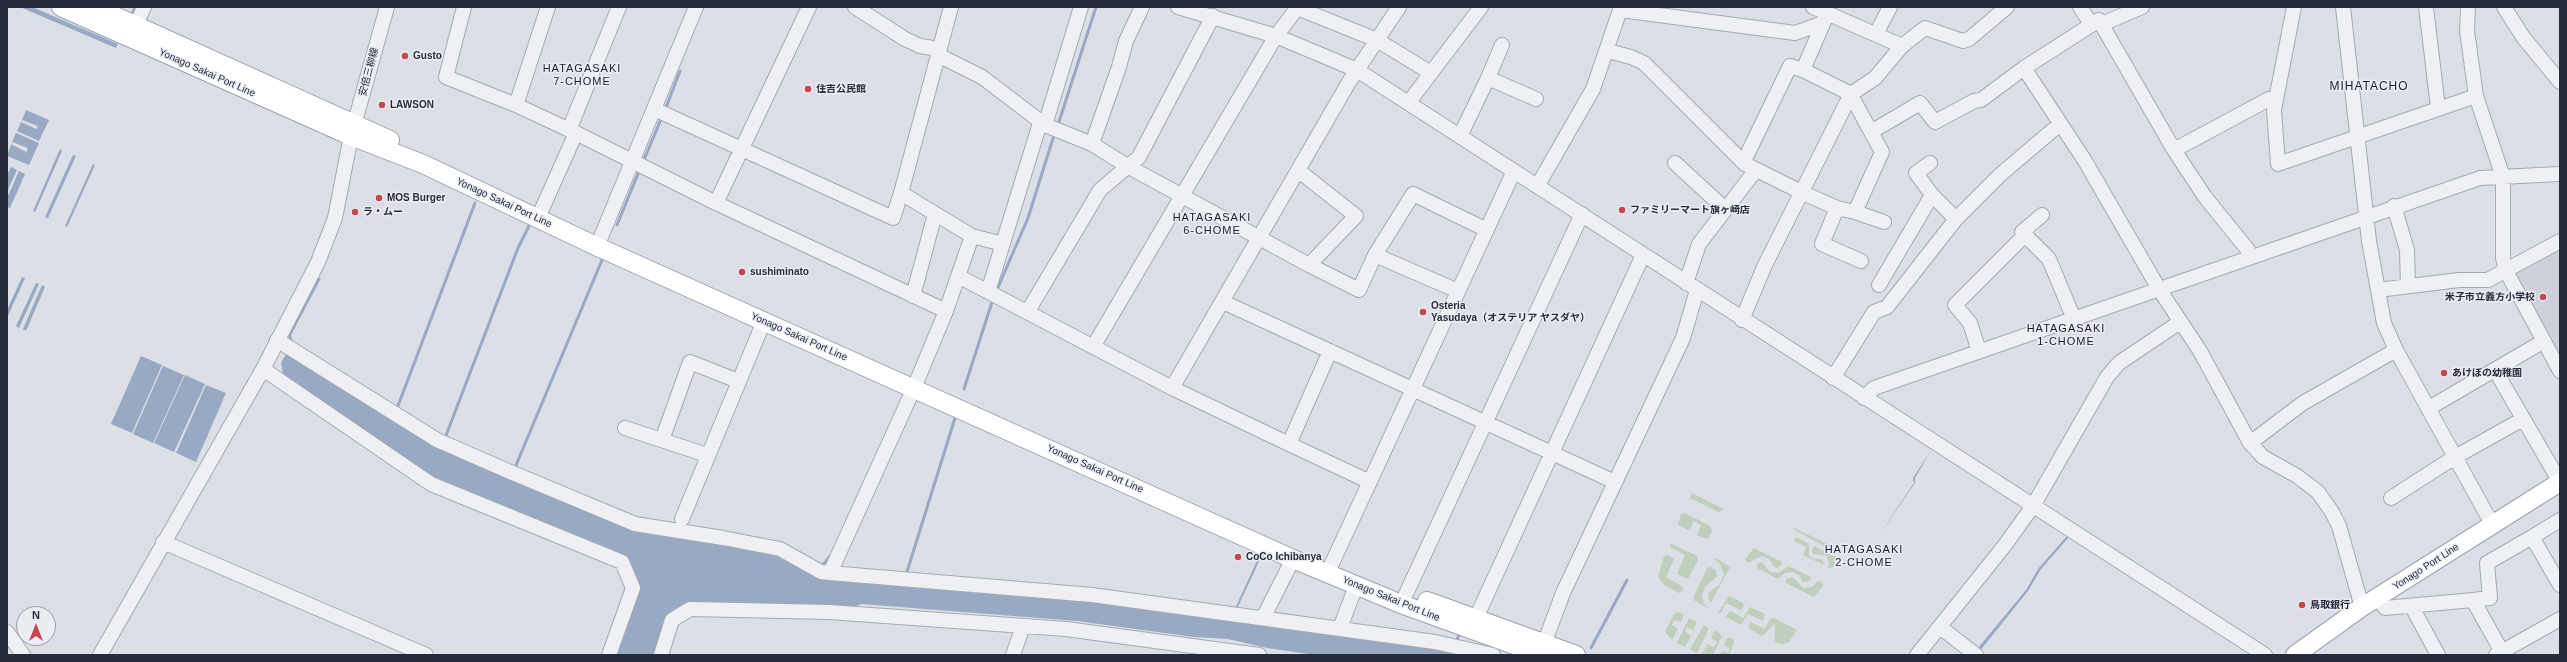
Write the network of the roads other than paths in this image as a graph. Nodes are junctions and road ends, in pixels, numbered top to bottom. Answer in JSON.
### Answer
{"nodes":[{"id":1,"x":60,"y":7,"type":"edge"},
{"id":2,"x":97,"y":7,"type":"edge"},
{"id":3,"x":144,"y":7,"type":"edge"},
{"id":4,"x":387,"y":7,"type":"edge"},
{"id":5,"x":464,"y":7,"type":"edge"},
{"id":6,"x":548,"y":7,"type":"edge"},
{"id":7,"x":620,"y":7,"type":"edge"},
{"id":8,"x":696,"y":7,"type":"edge"},
{"id":9,"x":809,"y":7,"type":"edge"},
{"id":10,"x":855,"y":7,"type":"edge"},
{"id":11,"x":951,"y":7,"type":"edge"},
{"id":12,"x":1081,"y":7,"type":"edge"},
{"id":13,"x":1142,"y":7,"type":"edge"},
{"id":14,"x":1178,"y":7,"type":"edge"},
{"id":15,"x":1297,"y":7,"type":"edge"},
{"id":16,"x":1399,"y":7,"type":"edge"},
{"id":17,"x":1481,"y":7,"type":"edge"},
{"id":18,"x":1890,"y":7,"type":"edge"},
{"id":19,"x":2007,"y":7,"type":"edge"},
{"id":20,"x":2080,"y":7,"type":"edge"},
{"id":21,"x":2142,"y":7,"type":"edge"},
{"id":22,"x":2294,"y":7,"type":"edge"},
{"id":23,"x":2343,"y":7,"type":"edge"},
{"id":24,"x":2426,"y":7,"type":"edge"},
{"id":25,"x":2468,"y":7,"type":"edge"},
{"id":26,"x":2504,"y":7,"type":"edge"},
{"id":27,"x":1621,"y":8,"type":"edge"},
{"id":28,"x":1819,"y":12,"type":"edge"},
{"id":29,"x":1213,"y":16,"type":"junction"},
{"id":30,"x":2096,"y":24,"type":"junction"},
{"id":31,"x":133,"y":32,"type":"junction"},
{"id":32,"x":1876,"y":34,"type":"junction"},
{"id":33,"x":1276,"y":36,"type":"junction"},
{"id":34,"x":1377,"y":40,"type":"junction"},
{"id":35,"x":1502,"y":45,"type":"dead end"},
{"id":36,"x":1902,"y":46,"type":"junction"},
{"id":37,"x":939,"y":52,"type":"junction"},
{"id":38,"x":1608,"y":52,"type":"junction"},
{"id":39,"x":2024,"y":68,"type":"junction"},
{"id":40,"x":1357,"y":70,"type":"junction"},
{"id":41,"x":1803,"y":70,"type":"junction"},
{"id":42,"x":1431,"y":73,"type":"junction"},
{"id":43,"x":1488,"y":78,"type":"junction"},
{"id":44,"x":2560,"y":82,"type":"edge"},
{"id":45,"x":1850,"y":96,"type":"junction"},
{"id":46,"x":2476,"y":96,"type":"junction"},
{"id":47,"x":1536,"y":100,"type":"dead end"},
{"id":48,"x":2276,"y":100,"type":"junction"},
{"id":49,"x":1409,"y":102,"type":"junction"},
{"id":50,"x":516,"y":105,"type":"junction"},
{"id":51,"x":2438,"y":108,"type":"junction"},
{"id":52,"x":654,"y":109,"type":"junction"},
{"id":53,"x":1043,"y":124,"type":"junction"},
{"id":54,"x":2060,"y":124,"type":"junction"},
{"id":55,"x":353,"y":129,"type":"junction"},
{"id":56,"x":573,"y":131,"type":"junction"},
{"id":57,"x":1871,"y":132,"type":"junction"},
{"id":58,"x":1460,"y":136,"type":"junction"},
{"id":59,"x":2357,"y":137,"type":"junction"},
{"id":60,"x":1092,"y":144,"type":"junction"},
{"id":61,"x":742,"y":150,"type":"junction"},
{"id":62,"x":2174,"y":150,"type":"junction"},
{"id":63,"x":633,"y":161,"type":"junction"},
{"id":64,"x":1744,"y":161,"type":"junction"},
{"id":65,"x":1675,"y":163,"type":"dead end"},
{"id":66,"x":1930,"y":163,"type":"dead end"},
{"id":67,"x":1129,"y":167,"type":"junction"},
{"id":68,"x":1299,"y":171,"type":"junction"},
{"id":69,"x":1514,"y":171,"type":"junction"},
{"id":70,"x":1755,"y":171,"type":"junction"},
{"id":71,"x":2560,"y":174,"type":"edge"},
{"id":72,"x":2503,"y":177,"type":"junction"},
{"id":73,"x":1538,"y":185,"type":"junction"},
{"id":74,"x":901,"y":194,"type":"junction"},
{"id":75,"x":1803,"y":194,"type":"junction"},
{"id":76,"x":1932,"y":195,"type":"junction"},
{"id":77,"x":1183,"y":196,"type":"junction"},
{"id":78,"x":716,"y":203,"type":"junction"},
{"id":79,"x":2394,"y":206,"type":"junction"},
{"id":80,"x":1837,"y":208,"type":"junction"},
{"id":81,"x":1725,"y":209,"type":"junction"},
{"id":82,"x":542,"y":210,"type":"junction"},
{"id":83,"x":1855,"y":212,"type":"junction"},
{"id":84,"x":935,"y":214,"type":"junction"},
{"id":85,"x":1582,"y":214,"type":"junction"},
{"id":86,"x":2042,"y":214,"type":"dead end"},
{"id":87,"x":2366,"y":216,"type":"junction"},
{"id":88,"x":1956,"y":219,"type":"junction"},
{"id":89,"x":1884,"y":222,"type":"dead end"},
{"id":90,"x":1487,"y":230,"type":"junction"},
{"id":91,"x":2025,"y":235,"type":"junction"},
{"id":92,"x":972,"y":236,"type":"junction"},
{"id":93,"x":601,"y":237,"type":"junction"},
{"id":94,"x":1260,"y":237,"type":"junction"},
{"id":95,"x":2560,"y":241,"type":"edge"},
{"id":96,"x":1003,"y":244,"type":"junction"},
{"id":97,"x":1375,"y":255,"type":"junction"},
{"id":98,"x":1643,"y":255,"type":"junction"},
{"id":99,"x":2250,"y":258,"type":"junction"},
{"id":100,"x":1860,"y":261,"type":"dead end"},
{"id":101,"x":1309,"y":265,"type":"junction"},
{"id":102,"x":2506,"y":271,"type":"junction"},
{"id":103,"x":958,"y":276,"type":"junction"},
{"id":104,"x":1879,"y":285,"type":"dead end"},
{"id":105,"x":2408,"y":285,"type":"junction"},
{"id":106,"x":1692,"y":286,"type":"junction"},
{"id":107,"x":2159,"y":289,"type":"junction"},
{"id":108,"x":2378,"y":290,"type":"junction"},
{"id":109,"x":1458,"y":291,"type":"junction"},
{"id":110,"x":988,"y":292,"type":"junction"},
{"id":111,"x":913,"y":296,"type":"junction"},
{"id":112,"x":1223,"y":302,"type":"junction"},
{"id":113,"x":946,"y":311,"type":"junction"},
{"id":114,"x":1028,"y":311,"type":"junction"},
{"id":115,"x":2074,"y":319,"type":"junction"},
{"id":116,"x":1742,"y":320,"type":"junction"},
{"id":117,"x":764,"y":322,"type":"junction"},
{"id":118,"x":2180,"y":322,"type":"junction"},
{"id":119,"x":277,"y":340,"type":"junction"},
{"id":120,"x":2544,"y":341,"type":"junction"},
{"id":121,"x":1093,"y":347,"type":"junction"},
{"id":122,"x":2396,"y":350,"type":"junction"},
{"id":123,"x":1330,"y":351,"type":"junction"},
{"id":124,"x":1979,"y":351,"type":"junction"},
{"id":125,"x":263,"y":369,"type":"junction"},
{"id":126,"x":2495,"y":370,"type":"junction"},
{"id":127,"x":2560,"y":371,"type":"edge"},
{"id":128,"x":1833,"y":378,"type":"junction"},
{"id":129,"x":738,"y":381,"type":"junction"},
{"id":130,"x":916,"y":384,"type":"junction"},
{"id":131,"x":1172,"y":388,"type":"junction"},
{"id":132,"x":1412,"y":389,"type":"junction"},
{"id":133,"x":1864,"y":398,"type":"junction"},
{"id":134,"x":2429,"y":408,"type":"junction"},
{"id":135,"x":2523,"y":419,"type":"junction"},
{"id":136,"x":1485,"y":421,"type":"junction"},
{"id":137,"x":625,"y":428,"type":"dead end"},
{"id":138,"x":662,"y":440,"type":"junction"},
{"id":139,"x":2250,"y":443,"type":"junction"},
{"id":140,"x":1290,"y":444,"type":"junction"},
{"id":141,"x":1552,"y":453,"type":"junction"},
{"id":142,"x":707,"y":455,"type":"junction"},
{"id":143,"x":2455,"y":457,"type":"junction"},
{"id":144,"x":1370,"y":482,"type":"junction"},
{"id":145,"x":1615,"y":482,"type":"junction"},
{"id":146,"x":2560,"y":482,"type":"edge"},
{"id":147,"x":2391,"y":498,"type":"dead end"},
{"id":148,"x":2033,"y":506,"type":"junction"},
{"id":149,"x":682,"y":519,"type":"dead end"},
{"id":150,"x":2560,"y":520,"type":"edge"},
{"id":151,"x":2492,"y":524,"type":"junction"},
{"id":152,"x":2532,"y":537,"type":"junction"},
{"id":153,"x":163,"y":542,"type":"junction"},
{"id":154,"x":1293,"y":559,"type":"junction"},
{"id":155,"x":1330,"y":568,"type":"junction"},
{"id":156,"x":830,"y":573,"type":"junction"},
{"id":157,"x":2560,"y":585,"type":"edge"},
{"id":158,"x":1356,"y":586,"type":"junction"},
{"id":159,"x":1406,"y":594,"type":"junction"},
{"id":160,"x":2473,"y":600,"type":"junction"},
{"id":161,"x":2370,"y":603,"type":"junction"},
{"id":162,"x":2412,"y":607,"type":"junction"},
{"id":163,"x":1263,"y":618,"type":"junction"},
{"id":164,"x":1476,"y":618,"type":"junction"},
{"id":165,"x":2560,"y":619,"type":"edge"},
{"id":166,"x":1023,"y":626,"type":"junction"},
{"id":167,"x":1940,"y":626,"type":"junction"},
{"id":168,"x":1340,"y":628,"type":"junction"},
{"id":169,"x":7,"y":632,"type":"edge"},
{"id":170,"x":1542,"y":651,"type":"edge"},
{"id":171,"x":2499,"y":653,"type":"edge"},
{"id":172,"x":1974,"y":654,"type":"edge"},
{"id":173,"x":23,"y":655,"type":"edge"},
{"id":174,"x":100,"y":655,"type":"edge"},
{"id":175,"x":426,"y":655,"type":"edge"},
{"id":176,"x":609,"y":655,"type":"edge"},
{"id":177,"x":661,"y":655,"type":"edge"},
{"id":178,"x":1013,"y":655,"type":"edge"},
{"id":179,"x":1259,"y":655,"type":"edge"},
{"id":180,"x":1493,"y":655,"type":"edge"},
{"id":181,"x":1576,"y":655,"type":"edge"},
{"id":182,"x":1917,"y":655,"type":"edge"},
{"id":183,"x":2265,"y":655,"type":"edge"},
{"id":184,"x":2295,"y":655,"type":"edge"},
{"id":185,"x":2438,"y":655,"type":"edge"}],
"edges":[{"from":1,"to":31,"type":"main road","name":"Yonago Sakai Port Line"},
{"from":2,"to":31,"type":"main road","name":"Yonago Sakai Port Line"},
{"from":3,"to":31,"type":"street"},
{"from":4,"to":55,"type":"street","name":"安倍三柳線"},
{"from":5,"to":50,"type":"street"},
{"from":6,"to":50,"type":"street"},
{"from":7,"to":56,"type":"street"},
{"from":8,"to":52,"type":"street"},
{"from":9,"to":61,"type":"street"},
{"from":10,"to":37,"type":"street"},
{"from":11,"to":37,"type":"street"},
{"from":12,"to":53,"type":"street"},
{"from":13,"to":60,"type":"street"},
{"from":14,"to":29,"type":"street"},
{"from":15,"to":33,"type":"street"},
{"from":15,"to":34,"type":"street"},
{"from":16,"to":34,"type":"street"},
{"from":17,"to":42,"type":"street"},
{"from":18,"to":32,"type":"street"},
{"from":19,"to":36,"type":"street"},
{"from":20,"to":30,"type":"street"},
{"from":21,"to":30,"type":"street"},
{"from":22,"to":48,"type":"street"},
{"from":23,"to":59,"type":"street"},
{"from":24,"to":51,"type":"street"},
{"from":25,"to":46,"type":"street"},
{"from":26,"to":44,"type":"street"},
{"from":27,"to":28,"type":"street"},
{"from":27,"to":38,"type":"street"},
{"from":28,"to":32,"type":"street"},
{"from":28,"to":41,"type":"street"},
{"from":29,"to":33,"type":"street"},
{"from":29,"to":67,"type":"street"},
{"from":30,"to":39,"type":"street"},
{"from":30,"to":62,"type":"street"},
{"from":31,"to":55,"type":"main road","name":"Yonago Sakai Port Line"},
{"from":32,"to":36,"type":"street"},
{"from":33,"to":40,"type":"street"},
{"from":33,"to":77,"type":"street"},
{"from":34,"to":40,"type":"street"},
{"from":34,"to":42,"type":"street"},
{"from":35,"to":43,"type":"street"},
{"from":36,"to":45,"type":"street"},
{"from":37,"to":53,"type":"street"},
{"from":37,"to":74,"type":"street"},
{"from":38,"to":64,"type":"street"},
{"from":38,"to":73,"type":"street"},
{"from":39,"to":54,"type":"street"},
{"from":39,"to":57,"type":"street"},
{"from":40,"to":49,"type":"street"},
{"from":40,"to":68,"type":"street"},
{"from":41,"to":45,"type":"street"},
{"from":41,"to":64,"type":"street"},
{"from":42,"to":49,"type":"street"},
{"from":43,"to":47,"type":"street"},
{"from":43,"to":58,"type":"street"},
{"from":45,"to":57,"type":"street"},
{"from":45,"to":75,"type":"street"},
{"from":46,"to":51,"type":"street"},
{"from":46,"to":72,"type":"street"},
{"from":48,"to":59,"type":"street"},
{"from":48,"to":62,"type":"street"},
{"from":49,"to":58,"type":"street"},
{"from":50,"to":56,"type":"street"},
{"from":51,"to":59,"type":"street"},
{"from":52,"to":61,"type":"street"},
{"from":52,"to":63,"type":"street"},
{"from":53,"to":60,"type":"street"},
{"from":53,"to":96,"type":"street"},
{"from":54,"to":88,"type":"street"},
{"from":54,"to":107,"type":"street"},
{"from":55,"to":82,"type":"main road","name":"Yonago Sakai Port Line"},
{"from":55,"to":117,"type":"main road","name":"Yonago Sakai Port Line"},
{"from":55,"to":119,"type":"street","name":"安倍三柳線"},
{"from":56,"to":63,"type":"street"},
{"from":56,"to":82,"type":"street"},
{"from":57,"to":83,"type":"street"},
{"from":58,"to":69,"type":"street"},
{"from":59,"to":87,"type":"street"},
{"from":60,"to":67,"type":"street"},
{"from":61,"to":74,"type":"street"},
{"from":61,"to":78,"type":"street"},
{"from":62,"to":99,"type":"street"},
{"from":63,"to":78,"type":"street"},
{"from":63,"to":93,"type":"street"},
{"from":64,"to":70,"type":"street"},
{"from":65,"to":81,"type":"street"},
{"from":66,"to":76,"type":"street"},
{"from":67,"to":77,"type":"street"},
{"from":67,"to":114,"type":"street"},
{"from":68,"to":94,"type":"street"},
{"from":68,"to":101,"type":"street"},
{"from":69,"to":73,"type":"street"},
{"from":69,"to":90,"type":"street"},
{"from":70,"to":75,"type":"street"},
{"from":70,"to":81,"type":"street"},
{"from":71,"to":72,"type":"street"},
{"from":72,"to":79,"type":"street"},
{"from":72,"to":102,"type":"street"},
{"from":73,"to":85,"type":"street"},
{"from":74,"to":84,"type":"street"},
{"from":75,"to":80,"type":"street"},
{"from":75,"to":116,"type":"street"},
{"from":76,"to":88,"type":"street"},
{"from":76,"to":104,"type":"street"},
{"from":77,"to":94,"type":"street"},
{"from":77,"to":121,"type":"street"},
{"from":78,"to":111,"type":"street"},
{"from":79,"to":87,"type":"street"},
{"from":79,"to":105,"type":"street"},
{"from":80,"to":83,"type":"street"},
{"from":80,"to":100,"type":"street"},
{"from":81,"to":106,"type":"street"},
{"from":82,"to":93,"type":"main road","name":"Yonago Sakai Port Line"},
{"from":83,"to":89,"type":"street"},
{"from":84,"to":92,"type":"street"},
{"from":84,"to":111,"type":"street"},
{"from":85,"to":98,"type":"street"},
{"from":85,"to":136,"type":"street"},
{"from":86,"to":91,"type":"street"},
{"from":87,"to":99,"type":"street"},
{"from":87,"to":108,"type":"street"},
{"from":88,"to":128,"type":"street"},
{"from":90,"to":97,"type":"street"},
{"from":90,"to":109,"type":"street"},
{"from":91,"to":115,"type":"street"},
{"from":91,"to":124,"type":"street"},
{"from":92,"to":96,"type":"street"},
{"from":92,"to":103,"type":"street"},
{"from":93,"to":130,"type":"main road","name":"Yonago Sakai Port Line"},
{"from":94,"to":101,"type":"street"},
{"from":94,"to":112,"type":"street"},
{"from":95,"to":102,"type":"street"},
{"from":96,"to":110,"type":"street"},
{"from":97,"to":101,"type":"street"},
{"from":97,"to":109,"type":"street"},
{"from":98,"to":106,"type":"street"},
{"from":98,"to":141,"type":"street"},
{"from":99,"to":107,"type":"street"},
{"from":102,"to":105,"type":"street"},
{"from":102,"to":120,"type":"street"},
{"from":103,"to":110,"type":"street"},
{"from":103,"to":113,"type":"street"},
{"from":105,"to":108,"type":"street"},
{"from":106,"to":116,"type":"street"},
{"from":106,"to":145,"type":"street"},
{"from":107,"to":115,"type":"street"},
{"from":107,"to":118,"type":"street"},
{"from":108,"to":122,"type":"street"},
{"from":109,"to":132,"type":"street"},
{"from":110,"to":114,"type":"street"},
{"from":111,"to":113,"type":"street"},
{"from":112,"to":123,"type":"street"},
{"from":112,"to":131,"type":"street"},
{"from":113,"to":130,"type":"street"},
{"from":114,"to":121,"type":"street"},
{"from":115,"to":124,"type":"street"},
{"from":116,"to":128,"type":"street"},
{"from":117,"to":129,"type":"street"},
{"from":117,"to":130,"type":"main road","name":"Yonago Sakai Port Line"},
{"from":118,"to":139,"type":"street"},
{"from":118,"to":148,"type":"street"},
{"from":119,"to":125,"type":"street","name":"安倍三柳線"},
{"from":119,"to":156,"type":"street"},
{"from":120,"to":126,"type":"street"},
{"from":120,"to":127,"type":"street"},
{"from":121,"to":131,"type":"street"},
{"from":122,"to":134,"type":"street"},
{"from":122,"to":139,"type":"street"},
{"from":123,"to":132,"type":"street"},
{"from":123,"to":140,"type":"street"},
{"from":124,"to":133,"type":"street"},
{"from":125,"to":153,"type":"street","name":"安倍三柳線"},
{"from":125,"to":176,"type":"street"},
{"from":126,"to":134,"type":"street"},
{"from":126,"to":135,"type":"street"},
{"from":128,"to":133,"type":"street"},
{"from":129,"to":138,"type":"street"},
{"from":129,"to":142,"type":"street"},
{"from":130,"to":154,"type":"main road","name":"Yonago Sakai Port Line"},
{"from":130,"to":155,"type":"main road","name":"Yonago Sakai Port Line"},
{"from":130,"to":156,"type":"street"},
{"from":131,"to":140,"type":"street"},
{"from":132,"to":136,"type":"street"},
{"from":132,"to":144,"type":"street"},
{"from":133,"to":148,"type":"street"},
{"from":134,"to":143,"type":"street"},
{"from":135,"to":143,"type":"street"},
{"from":135,"to":146,"type":"street"},
{"from":136,"to":141,"type":"street"},
{"from":136,"to":159,"type":"street"},
{"from":137,"to":138,"type":"street"},
{"from":138,"to":142,"type":"street"},
{"from":139,"to":161,"type":"street"},
{"from":140,"to":144,"type":"street"},
{"from":141,"to":145,"type":"street"},
{"from":141,"to":164,"type":"street"},
{"from":142,"to":149,"type":"street"},
{"from":143,"to":147,"type":"street"},
{"from":143,"to":151,"type":"street"},
{"from":144,"to":155,"type":"street"},
{"from":145,"to":170,"type":"street"},
{"from":146,"to":151,"type":"main road","name":"Yonago Port Line"},
{"from":148,"to":167,"type":"street"},
{"from":148,"to":183,"type":"street"},
{"from":150,"to":152,"type":"street"},
{"from":151,"to":161,"type":"main road","name":"Yonago Port Line"},
{"from":152,"to":157,"type":"street"},
{"from":152,"to":160,"type":"street"},
{"from":153,"to":174,"type":"street","name":"安倍三柳線"},
{"from":153,"to":175,"type":"street"},
{"from":154,"to":155,"type":"main road","name":"Yonago Sakai Port Line"},
{"from":154,"to":163,"type":"street"},
{"from":155,"to":158,"type":"main road","name":"Yonago Sakai Port Line"},
{"from":155,"to":159,"type":"main road","name":"Yonago Sakai Port Line"},
{"from":156,"to":163,"type":"street"},
{"from":158,"to":168,"type":"street"},
{"from":158,"to":170,"type":"main road","name":"Yonago Sakai Port Line"},
{"from":159,"to":164,"type":"main road","name":"Yonago Sakai Port Line"},
{"from":160,"to":162,"type":"street"},
{"from":160,"to":171,"type":"street"},
{"from":161,"to":162,"type":"street"},
{"from":161,"to":184,"type":"main road","name":"Yonago Port Line"},
{"from":162,"to":185,"type":"street"},
{"from":163,"to":168,"type":"street"},
{"from":164,"to":170,"type":"main road","name":"Yonago Sakai Port Line"},
{"from":165,"to":171,"type":"street"},
{"from":166,"to":177,"type":"street"},
{"from":166,"to":178,"type":"street"},
{"from":166,"to":179,"type":"street"},
{"from":167,"to":172,"type":"street"},
{"from":167,"to":182,"type":"street"},
{"from":168,"to":180,"type":"street"},
{"from":169,"to":173,"type":"street"},
{"from":170,"to":181,"type":"main road","name":"Yonago Sakai Port Line"}]}
